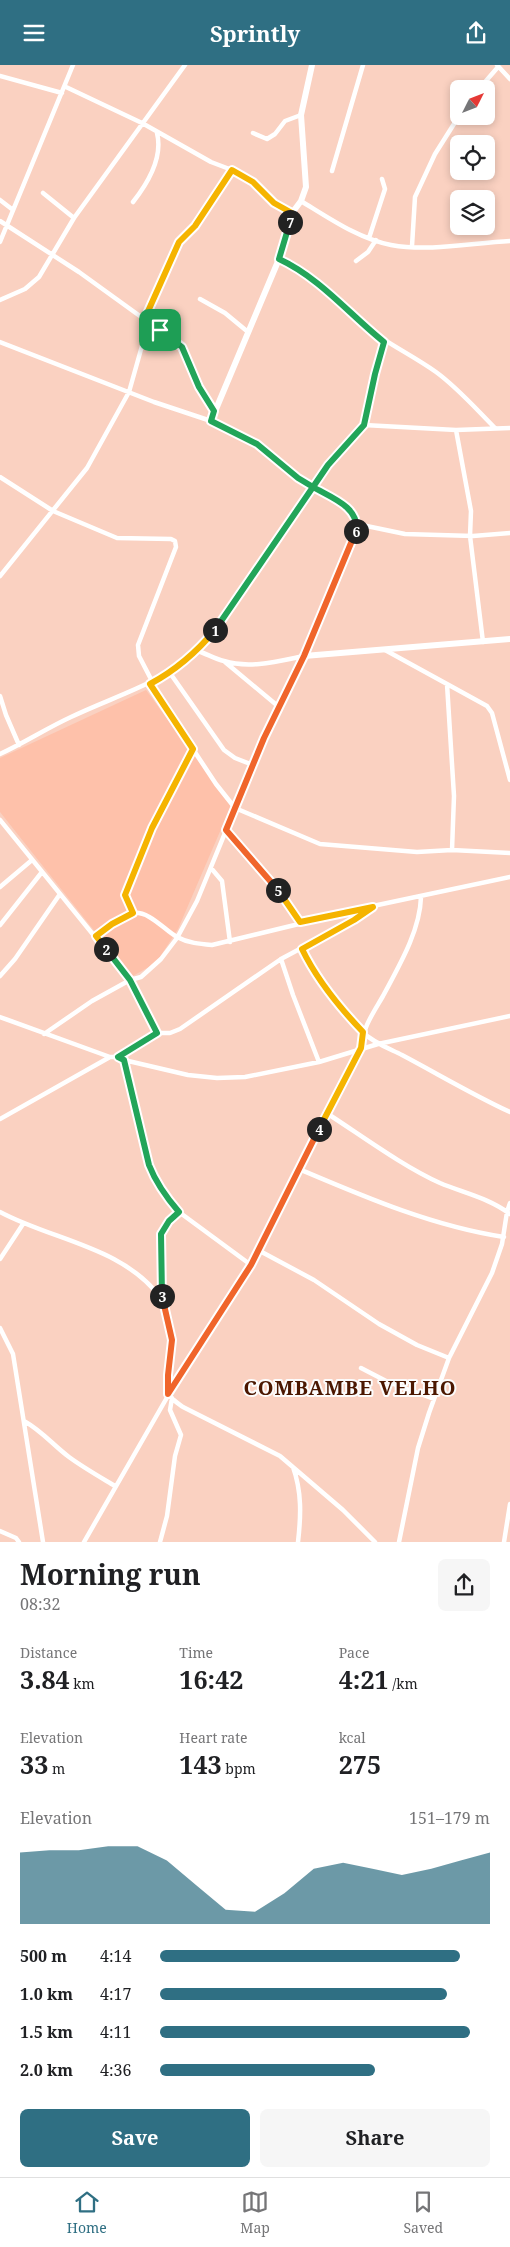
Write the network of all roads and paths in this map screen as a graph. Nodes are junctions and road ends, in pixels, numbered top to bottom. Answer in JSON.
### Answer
{"nodes":[{"id":1,"x":74,"y":65,"type":"edge"},
{"id":2,"x":185,"y":65,"type":"edge"},
{"id":3,"x":312,"y":65,"type":"edge"},
{"id":4,"x":363,"y":65,"type":"edge"},
{"id":5,"x":497,"y":66,"type":"edge"},
{"id":6,"x":0,"y":76,"type":"edge"},
{"id":7,"x":510,"y":79,"type":"edge"},
{"id":8,"x":486,"y":80,"type":"edge"},
{"id":9,"x":66,"y":87,"type":"junction"},
{"id":10,"x":62,"y":93,"type":"junction"},
{"id":11,"x":301,"y":115,"type":"junction"},
{"id":12,"x":142,"y":123,"type":"junction"},
{"id":13,"x":453,"y":125,"type":"edge"},
{"id":14,"x":157,"y":133,"type":"junction"},
{"id":15,"x":253,"y":133,"type":"dead end"},
{"id":16,"x":232,"y":170,"type":"junction"},
{"id":17,"x":332,"y":171,"type":"dead end"},
{"id":18,"x":382,"y":179,"type":"dead end"},
{"id":19,"x":44,"y":193,"type":"dead end"},
{"id":20,"x":0,"y":200,"type":"edge"},
{"id":21,"x":301,"y":201,"type":"junction"},
{"id":22,"x":133,"y":202,"type":"dead end"},
{"id":23,"x":13,"y":210,"type":"junction"},
{"id":24,"x":292,"y":213,"type":"junction"},
{"id":25,"x":74,"y":218,"type":"junction"},
{"id":26,"x":0,"y":221,"type":"edge"},
{"id":27,"x":7,"y":225,"type":"junction"},
{"id":28,"x":369,"y":239,"type":"junction"},
{"id":29,"x":376,"y":240,"type":"junction"},
{"id":30,"x":510,"y":241,"type":"edge"},
{"id":31,"x":0,"y":242,"type":"edge"},
{"id":32,"x":412,"y":246,"type":"junction"},
{"id":33,"x":52,"y":255,"type":"junction"},
{"id":34,"x":279,"y":259,"type":"junction"},
{"id":35,"x":356,"y":261,"type":"dead end"},
{"id":36,"x":200,"y":299,"type":"dead end"},
{"id":37,"x":0,"y":300,"type":"edge"},
{"id":38,"x":147,"y":319,"type":"junction"},
{"id":39,"x":248,"y":332,"type":"junction"},
{"id":40,"x":0,"y":342,"type":"edge"},
{"id":41,"x":384,"y":342,"type":"junction"},
{"id":42,"x":129,"y":392,"type":"junction"},
{"id":43,"x":214,"y":411,"type":"junction"},
{"id":44,"x":211,"y":421,"type":"junction"},
{"id":45,"x":364,"y":425,"type":"junction"},
{"id":46,"x":494,"y":427,"type":"junction"},
{"id":47,"x":510,"y":428,"type":"edge"},
{"id":48,"x":456,"y":430,"type":"junction"},
{"id":49,"x":0,"y":477,"type":"edge"},
{"id":50,"x":313,"y":487,"type":"junction"},
{"id":51,"x":53,"y":511,"type":"junction"},
{"id":52,"x":357,"y":524,"type":"junction"},
{"id":53,"x":510,"y":533,"type":"edge"},
{"id":54,"x":470,"y":536,"type":"junction"},
{"id":55,"x":0,"y":577,"type":"edge"},
{"id":56,"x":510,"y":639,"type":"edge"},
{"id":57,"x":483,"y":642,"type":"junction"},
{"id":58,"x":385,"y":649,"type":"junction"},
{"id":59,"x":198,"y":651,"type":"junction"},
{"id":60,"x":304,"y":656,"type":"junction"},
{"id":61,"x":224,"y":661,"type":"junction"},
{"id":62,"x":170,"y":673,"type":"junction"},
{"id":63,"x":151,"y":683,"type":"junction"},
{"id":64,"x":447,"y":684,"type":"junction"},
{"id":65,"x":0,"y":696,"type":"edge"},
{"id":66,"x":279,"y":707,"type":"junction"},
{"id":67,"x":3,"y":715,"type":"edge"},
{"id":68,"x":19,"y":745,"type":"junction"},
{"id":69,"x":193,"y":749,"type":"junction"},
{"id":70,"x":0,"y":754,"type":"edge"},
{"id":71,"x":253,"y":765,"type":"junction"},
{"id":72,"x":510,"y":780,"type":"edge"},
{"id":73,"x":235,"y":808,"type":"junction"},
{"id":74,"x":0,"y":820,"type":"edge"},
{"id":75,"x":226,"y":830,"type":"junction"},
{"id":76,"x":452,"y":850,"type":"junction"},
{"id":77,"x":510,"y":853,"type":"edge"},
{"id":78,"x":32,"y":860,"type":"junction"},
{"id":79,"x":211,"y":868,"type":"junction"},
{"id":80,"x":42,"y":873,"type":"junction"},
{"id":81,"x":510,"y":877,"type":"edge"},
{"id":82,"x":0,"y":887,"type":"edge"},
{"id":83,"x":60,"y":894,"type":"junction"},
{"id":84,"x":421,"y":897,"type":"junction"},
{"id":85,"x":373,"y":907,"type":"junction"},
{"id":86,"x":133,"y":913,"type":"junction"},
{"id":87,"x":300,"y":922,"type":"junction"},
{"id":88,"x":0,"y":925,"type":"edge"},
{"id":89,"x":96,"y":936,"type":"junction"},
{"id":90,"x":177,"y":937,"type":"junction"},
{"id":91,"x":230,"y":942,"type":"junction"},
{"id":92,"x":302,"y":949,"type":"junction"},
{"id":93,"x":282,"y":959,"type":"junction"},
{"id":94,"x":0,"y":976,"type":"edge"},
{"id":95,"x":130,"y":980,"type":"junction"},
{"id":96,"x":510,"y":1016,"type":"edge"},
{"id":97,"x":0,"y":1017,"type":"edge"},
{"id":98,"x":363,"y":1032,"type":"junction"},
{"id":99,"x":157,"y":1033,"type":"junction"},
{"id":100,"x":44,"y":1034,"type":"junction"},
{"id":101,"x":378,"y":1044,"type":"junction"},
{"id":102,"x":361,"y":1048,"type":"junction"},
{"id":103,"x":110,"y":1057,"type":"junction"},
{"id":104,"x":118,"y":1057,"type":"junction"},
{"id":105,"x":124,"y":1060,"type":"junction"},
{"id":106,"x":319,"y":1062,"type":"junction"},
{"id":107,"x":510,"y":1112,"type":"edge"},
{"id":108,"x":328,"y":1114,"type":"junction"},
{"id":109,"x":0,"y":1119,"type":"edge"},
{"id":110,"x":299,"y":1169,"type":"junction"},
{"id":111,"x":510,"y":1203,"type":"edge"},
{"id":112,"x":0,"y":1212,"type":"edge"},
{"id":113,"x":179,"y":1212,"type":"junction"},
{"id":114,"x":508,"y":1213,"type":"edge"},
{"id":115,"x":23,"y":1225,"type":"junction"},
{"id":116,"x":504,"y":1237,"type":"junction"},
{"id":117,"x":258,"y":1250,"type":"junction"},
{"id":118,"x":0,"y":1259,"type":"edge"},
{"id":119,"x":251,"y":1265,"type":"junction"},
{"id":120,"x":162,"y":1299,"type":"junction"},
{"id":121,"x":0,"y":1328,"type":"edge"},
{"id":122,"x":450,"y":1358,"type":"junction"},
{"id":123,"x":361,"y":1368,"type":"dead end"},
{"id":124,"x":170,"y":1396,"type":"junction"},
{"id":125,"x":434,"y":1399,"type":"junction"},
{"id":126,"x":24,"y":1421,"type":"junction"},
{"id":127,"x":292,"y":1466,"type":"junction"},
{"id":128,"x":116,"y":1487,"type":"junction"},
{"id":129,"x":510,"y":1504,"type":"edge"},
{"id":130,"x":0,"y":1531,"type":"edge"},
{"id":131,"x":19,"y":1542,"type":"edge"},
{"id":132,"x":43,"y":1542,"type":"edge"},
{"id":133,"x":84,"y":1542,"type":"edge"},
{"id":134,"x":160,"y":1542,"type":"edge"},
{"id":135,"x":298,"y":1542,"type":"edge"},
{"id":136,"x":375,"y":1542,"type":"edge"},
{"id":137,"x":399,"y":1542,"type":"edge"},
{"id":138,"x":504,"y":1542,"type":"edge"}],
"edges":[{"from":1,"to":9,"type":"street"},
{"from":2,"to":12,"type":"street"},
{"from":3,"to":11,"type":"street"},
{"from":4,"to":17,"type":"street"},
{"from":5,"to":7,"type":"street"},
{"from":5,"to":8,"type":"street"},
{"from":6,"to":10,"type":"street"},
{"from":9,"to":10,"type":"street"},
{"from":9,"to":12,"type":"street"},
{"from":10,"to":23,"type":"street"},
{"from":11,"to":15,"type":"street"},
{"from":11,"to":21,"type":"street"},
{"from":12,"to":14,"type":"street"},
{"from":12,"to":25,"type":"street"},
{"from":13,"to":32,"type":"street"},
{"from":14,"to":16,"type":"street"},
{"from":14,"to":22,"type":"street"},
{"from":16,"to":24,"type":"street"},
{"from":16,"to":38,"type":"street"},
{"from":18,"to":28,"type":"street"},
{"from":19,"to":25,"type":"street"},
{"from":20,"to":23,"type":"street"},
{"from":21,"to":24,"type":"street"},
{"from":21,"to":28,"type":"street"},
{"from":23,"to":27,"type":"street"},
{"from":24,"to":34,"type":"street"},
{"from":25,"to":33,"type":"street"},
{"from":26,"to":27,"type":"street"},
{"from":27,"to":31,"type":"street"},
{"from":27,"to":33,"type":"street"},
{"from":28,"to":29,"type":"street"},
{"from":29,"to":32,"type":"street"},
{"from":29,"to":35,"type":"street"},
{"from":30,"to":32,"type":"street"},
{"from":33,"to":37,"type":"street"},
{"from":33,"to":38,"type":"street"},
{"from":34,"to":39,"type":"street"},
{"from":34,"to":41,"type":"street"},
{"from":36,"to":39,"type":"street"},
{"from":38,"to":42,"type":"street"},
{"from":38,"to":43,"type":"street"},
{"from":39,"to":43,"type":"street"},
{"from":40,"to":42,"type":"street"},
{"from":41,"to":45,"type":"street"},
{"from":41,"to":46,"type":"street"},
{"from":42,"to":44,"type":"street"},
{"from":42,"to":51,"type":"street"},
{"from":43,"to":44,"type":"street"},
{"from":44,"to":50,"type":"street"},
{"from":45,"to":48,"type":"street"},
{"from":45,"to":50,"type":"street"},
{"from":46,"to":47,"type":"street"},
{"from":46,"to":48,"type":"street"},
{"from":48,"to":54,"type":"street"},
{"from":49,"to":51,"type":"street"},
{"from":50,"to":52,"type":"street"},
{"from":50,"to":59,"type":"street"},
{"from":51,"to":55,"type":"street"},
{"from":51,"to":63,"type":"street"},
{"from":52,"to":54,"type":"street"},
{"from":52,"to":60,"type":"street"},
{"from":53,"to":54,"type":"street"},
{"from":54,"to":57,"type":"street"},
{"from":56,"to":57,"type":"street"},
{"from":57,"to":58,"type":"street"},
{"from":58,"to":60,"type":"street"},
{"from":58,"to":64,"type":"street"},
{"from":59,"to":61,"type":"street"},
{"from":59,"to":62,"type":"street"},
{"from":60,"to":61,"type":"street"},
{"from":60,"to":66,"type":"street"},
{"from":61,"to":66,"type":"street"},
{"from":62,"to":63,"type":"street"},
{"from":62,"to":71,"type":"street"},
{"from":63,"to":68,"type":"street"},
{"from":63,"to":69,"type":"street"},
{"from":64,"to":72,"type":"street"},
{"from":64,"to":76,"type":"street"},
{"from":65,"to":67,"type":"street"},
{"from":66,"to":71,"type":"street"},
{"from":67,"to":68,"type":"street"},
{"from":68,"to":70,"type":"street"},
{"from":69,"to":73,"type":"street"},
{"from":69,"to":86,"type":"street"},
{"from":71,"to":73,"type":"street"},
{"from":73,"to":75,"type":"street"},
{"from":73,"to":76,"type":"street"},
{"from":74,"to":78,"type":"street"},
{"from":75,"to":79,"type":"street"},
{"from":75,"to":87,"type":"street"},
{"from":76,"to":77,"type":"street"},
{"from":78,"to":80,"type":"street"},
{"from":78,"to":82,"type":"street"},
{"from":79,"to":90,"type":"street"},
{"from":79,"to":91,"type":"street"},
{"from":80,"to":83,"type":"street"},
{"from":80,"to":88,"type":"street"},
{"from":81,"to":84,"type":"street"},
{"from":83,"to":89,"type":"street"},
{"from":83,"to":94,"type":"street"},
{"from":84,"to":85,"type":"street"},
{"from":84,"to":98,"type":"street"},
{"from":85,"to":87,"type":"street"},
{"from":85,"to":92,"type":"street"},
{"from":86,"to":89,"type":"street"},
{"from":86,"to":90,"type":"street"},
{"from":87,"to":91,"type":"street"},
{"from":89,"to":95,"type":"street"},
{"from":90,"to":91,"type":"street"},
{"from":90,"to":95,"type":"street"},
{"from":92,"to":93,"type":"street"},
{"from":92,"to":98,"type":"street"},
{"from":93,"to":99,"type":"street"},
{"from":93,"to":106,"type":"street"},
{"from":95,"to":99,"type":"street"},
{"from":95,"to":100,"type":"street"},
{"from":96,"to":101,"type":"street"},
{"from":97,"to":100,"type":"street"},
{"from":98,"to":101,"type":"street"},
{"from":98,"to":102,"type":"street"},
{"from":99,"to":104,"type":"street"},
{"from":100,"to":103,"type":"street"},
{"from":101,"to":102,"type":"street"},
{"from":101,"to":107,"type":"street"},
{"from":102,"to":106,"type":"street"},
{"from":102,"to":108,"type":"street"},
{"from":103,"to":104,"type":"street"},
{"from":103,"to":109,"type":"street"},
{"from":104,"to":105,"type":"street"},
{"from":105,"to":106,"type":"street"},
{"from":105,"to":113,"type":"street"},
{"from":108,"to":110,"type":"street"},
{"from":108,"to":114,"type":"street"},
{"from":110,"to":116,"type":"street"},
{"from":110,"to":117,"type":"street"},
{"from":111,"to":114,"type":"street"},
{"from":112,"to":115,"type":"street"},
{"from":113,"to":119,"type":"street"},
{"from":113,"to":120,"type":"street"},
{"from":114,"to":116,"type":"street"},
{"from":115,"to":118,"type":"street"},
{"from":115,"to":120,"type":"street"},
{"from":116,"to":122,"type":"street"},
{"from":117,"to":119,"type":"street"},
{"from":117,"to":122,"type":"street"},
{"from":119,"to":124,"type":"street"},
{"from":120,"to":124,"type":"street"},
{"from":121,"to":126,"type":"street"},
{"from":122,"to":125,"type":"street"},
{"from":123,"to":125,"type":"street"},
{"from":124,"to":127,"type":"street"},
{"from":124,"to":128,"type":"street"},
{"from":124,"to":134,"type":"street"},
{"from":125,"to":137,"type":"street"},
{"from":126,"to":128,"type":"street"},
{"from":126,"to":132,"type":"street"},
{"from":127,"to":135,"type":"street"},
{"from":127,"to":136,"type":"street"},
{"from":128,"to":133,"type":"street"},
{"from":129,"to":138,"type":"street"},
{"from":130,"to":131,"type":"street"}]}
